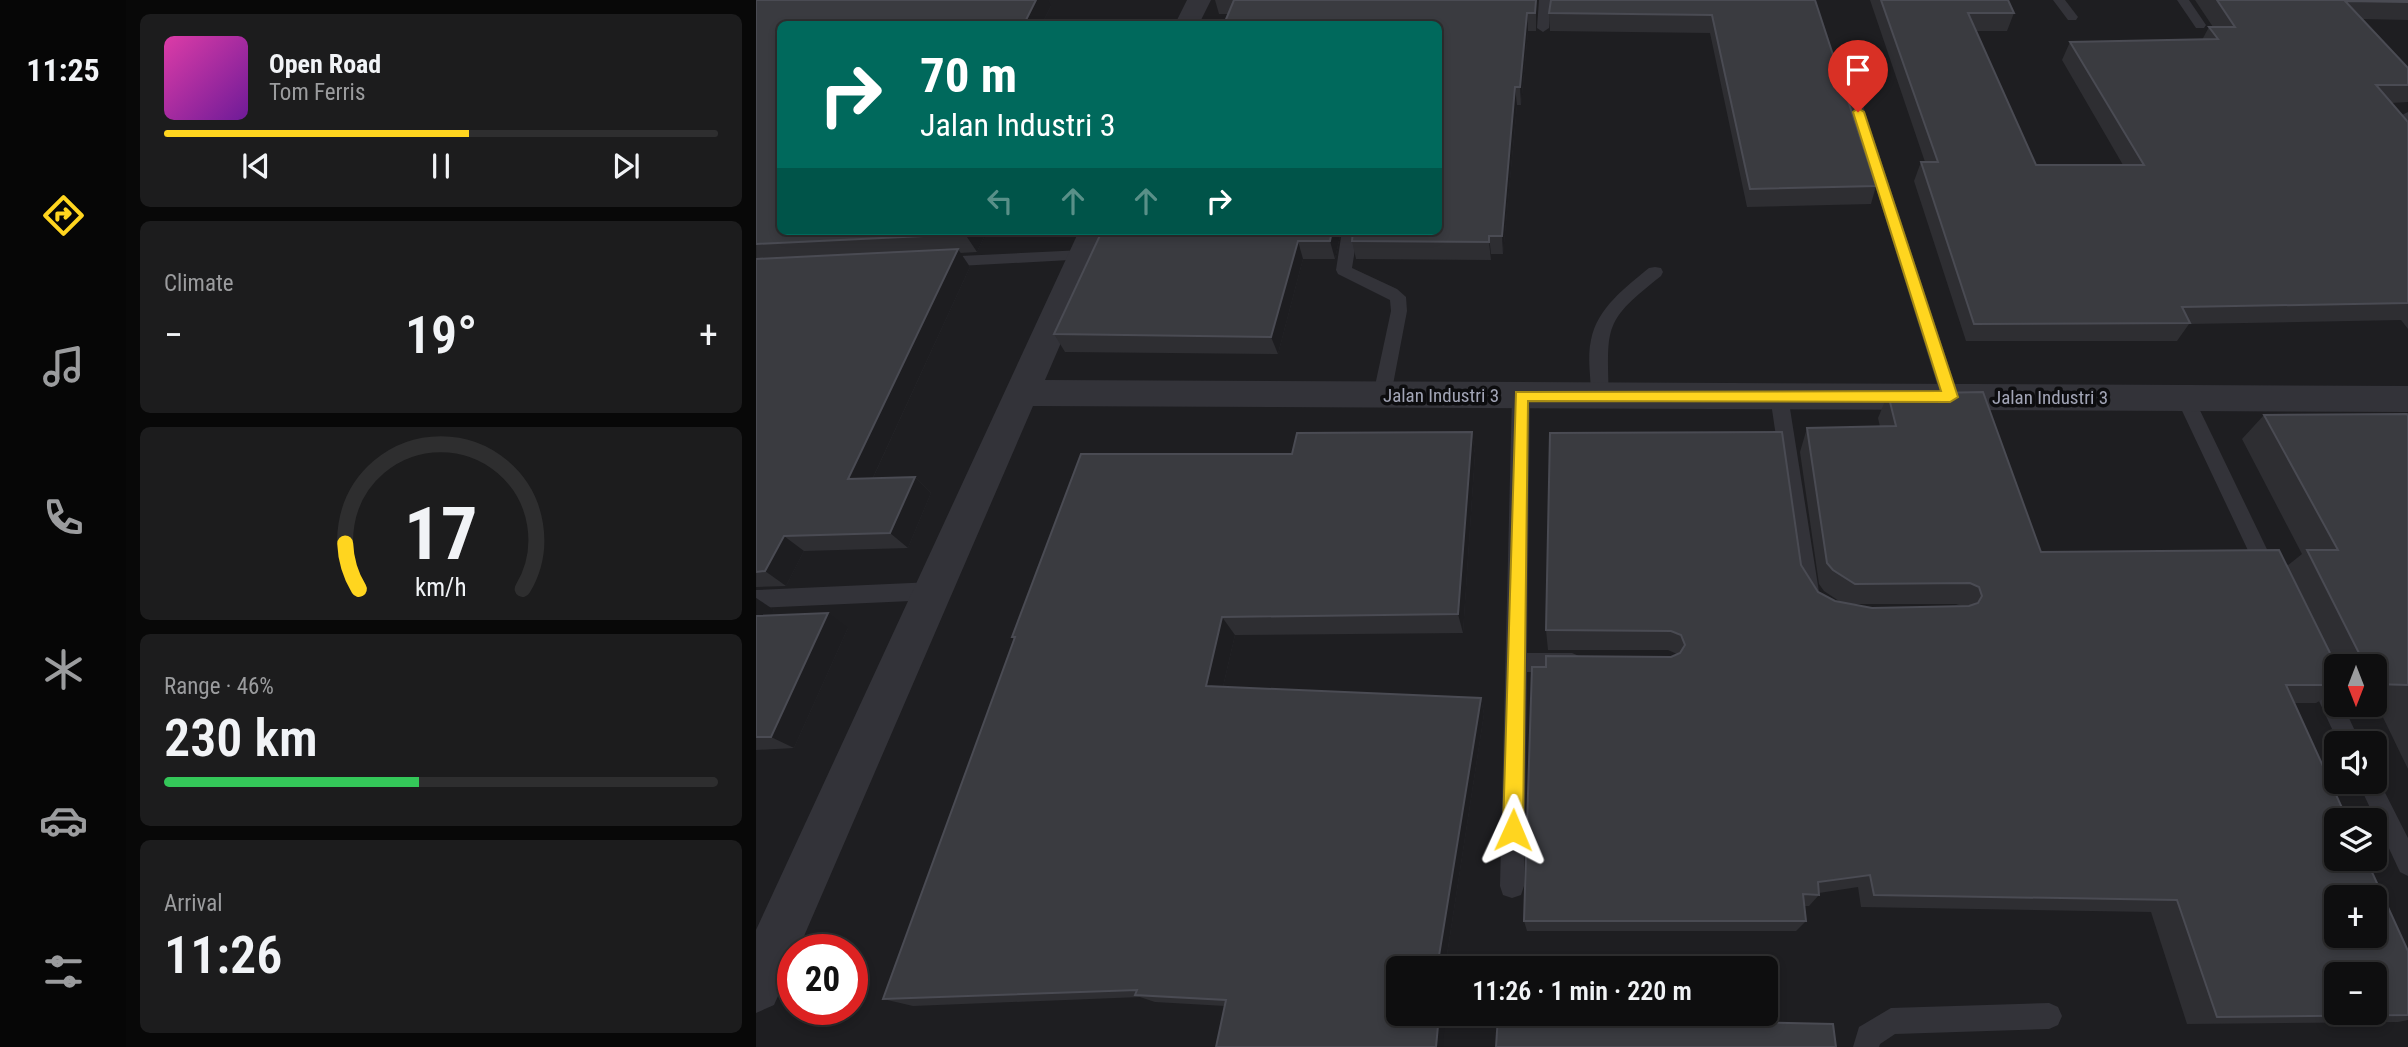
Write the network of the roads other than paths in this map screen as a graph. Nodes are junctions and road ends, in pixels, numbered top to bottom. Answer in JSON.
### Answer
{"nodes":[{"id":1,"x":1199,"y":0,"type":"edge"},
{"id":2,"x":1545,"y":0,"type":"edge"},
{"id":3,"x":2059,"y":0,"type":"edge"},
{"id":4,"x":2183,"y":0,"type":"edge"},
{"id":5,"x":2072,"y":17,"type":"dead end"},
{"id":6,"x":1188,"y":21,"type":"edge"},
{"id":7,"x":2200,"y":25,"type":"dead end"},
{"id":8,"x":1543,"y":28,"type":"dead end"},
{"id":9,"x":1842,"y":60,"type":"dead end"},
{"id":10,"x":1349,"y":235,"type":"edge"},
{"id":11,"x":1088,"y":243,"type":"edge"},
{"id":12,"x":919,"y":262,"type":"edge"},
{"id":13,"x":1655,"y":272,"type":"dead end"},
{"id":14,"x":1020,"y":393,"type":"junction"},
{"id":15,"x":1382,"y":394,"type":"junction"},
{"id":16,"x":1521,"y":396,"type":"junction"},
{"id":17,"x":1600,"y":396,"type":"junction"},
{"id":18,"x":1779,"y":396,"type":"junction"},
{"id":19,"x":1950,"y":397,"type":"junction"},
{"id":20,"x":2185,"y":398,"type":"junction"},
{"id":21,"x":2408,"y":399,"type":"edge"},
{"id":22,"x":933,"y":591,"type":"junction"},
{"id":23,"x":2279,"y":596,"type":"edge"},
{"id":24,"x":756,"y":599,"type":"edge"},
{"id":25,"x":1820,"y":606,"type":"edge"},
{"id":26,"x":2309,"y":657,"type":"edge"},
{"id":27,"x":1516,"y":662,"type":"junction"},
{"id":28,"x":1599,"y":663,"type":"edge"},
{"id":29,"x":2344,"y":731,"type":"edge"},
{"id":30,"x":2375,"y":794,"type":"edge"},
{"id":31,"x":2408,"y":864,"type":"edge"},
{"id":32,"x":1512,"y":886,"type":"dead end"},
{"id":33,"x":756,"y":987,"type":"edge"},
{"id":34,"x":2049,"y":1016,"type":"dead end"},
{"id":35,"x":1866,"y":1047,"type":"edge"}],
"edges":[{"from":1,"to":6,"type":"street"},
{"from":2,"to":8,"type":"lane"},
{"from":3,"to":5,"type":"lane"},
{"from":4,"to":7,"type":"lane"},
{"from":9,"to":19,"type":"lane"},
{"from":10,"to":15,"type":"lane"},
{"from":11,"to":12,"type":"lane"},
{"from":11,"to":14,"type":"street"},
{"from":13,"to":17,"type":"lane"},
{"from":14,"to":15,"type":"street","name":"Jalan Industri 3"},
{"from":14,"to":22,"type":"street"},
{"from":15,"to":16,"type":"street","name":"Jalan Industri 3"},
{"from":16,"to":17,"type":"street","name":"Jalan Industri 3"},
{"from":16,"to":27,"type":"lane"},
{"from":17,"to":18,"type":"street","name":"Jalan Industri 3"},
{"from":18,"to":19,"type":"street","name":"Jalan Industri 3"},
{"from":18,"to":25,"type":"lane"},
{"from":19,"to":20,"type":"street","name":"Jalan Industri 3"},
{"from":20,"to":21,"type":"street","name":"Jalan Industri 3"},
{"from":20,"to":23,"type":"lane"},
{"from":22,"to":24,"type":"lane"},
{"from":22,"to":33,"type":"street"},
{"from":26,"to":29,"type":"lane"},
{"from":27,"to":28,"type":"lane"},
{"from":27,"to":32,"type":"lane"},
{"from":30,"to":31,"type":"lane"},
{"from":34,"to":35,"type":"lane"}]}
